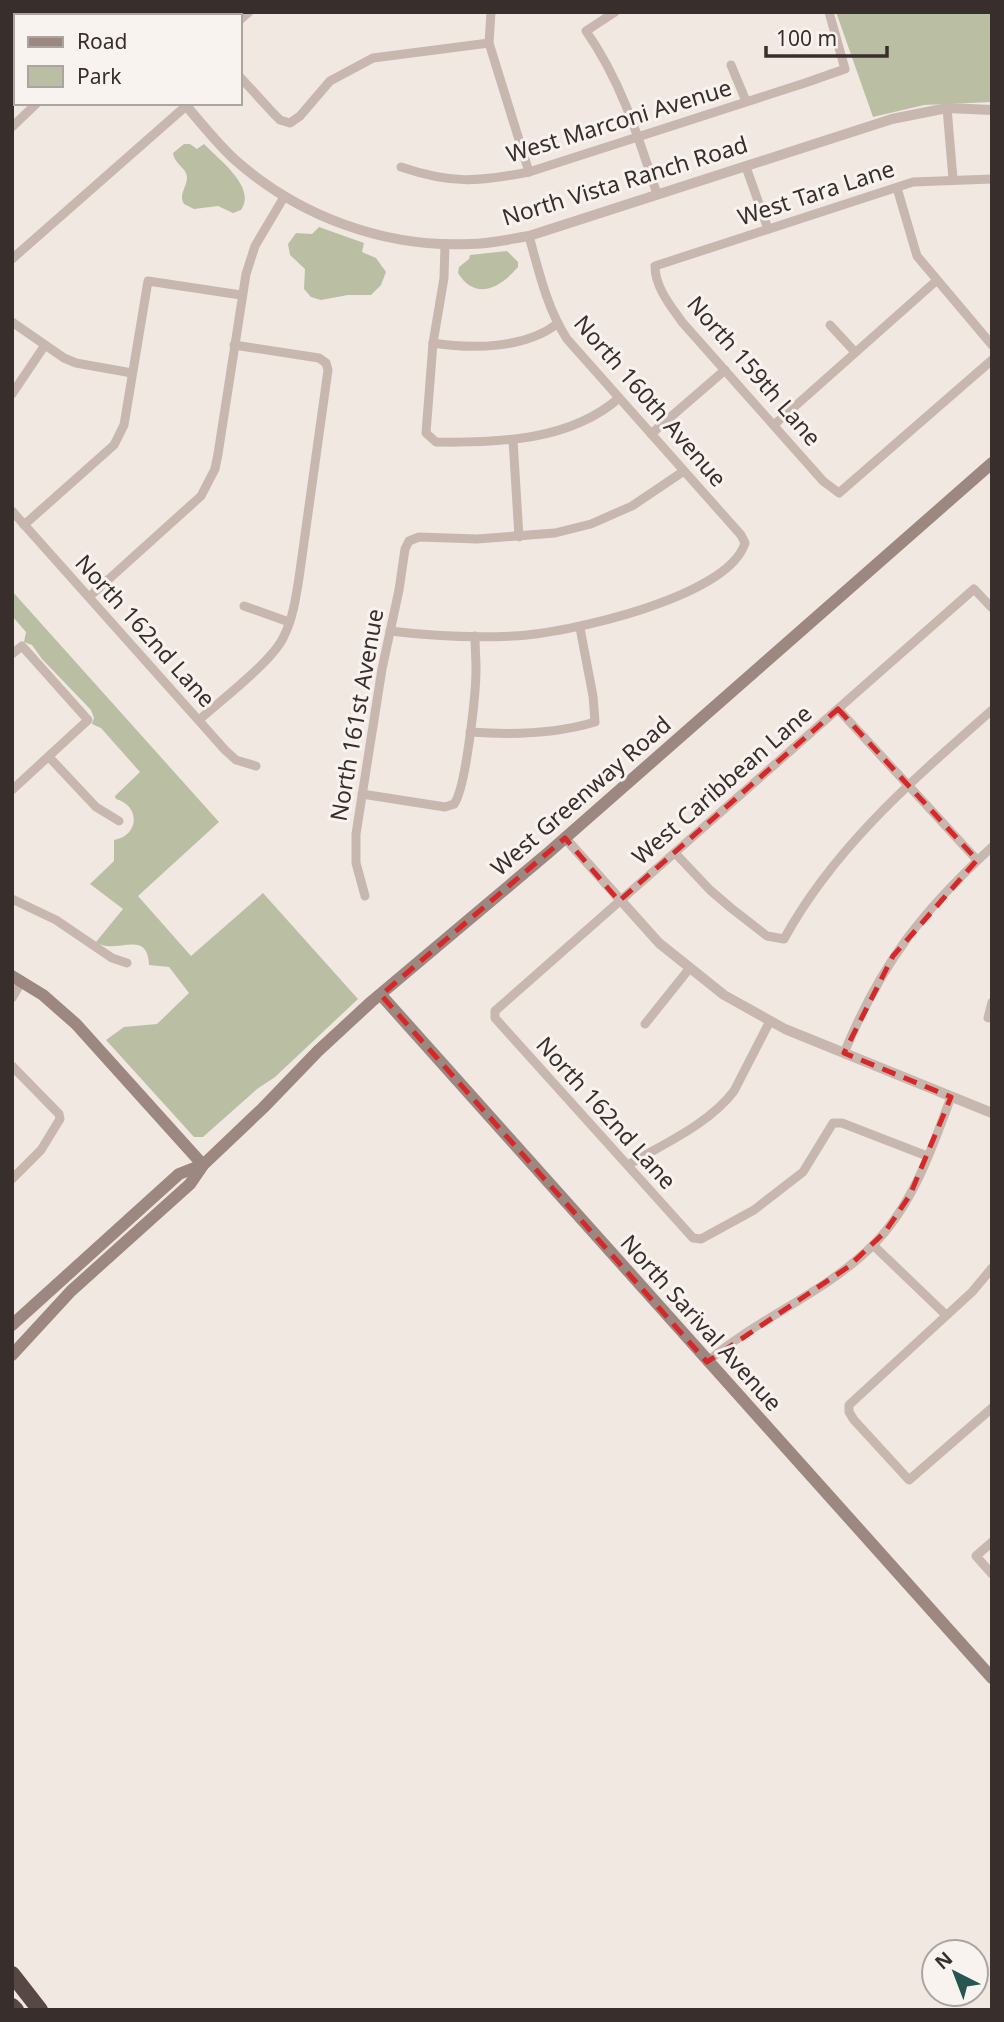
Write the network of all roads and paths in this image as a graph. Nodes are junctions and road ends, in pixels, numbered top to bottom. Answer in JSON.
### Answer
{"nodes":[{"id":1,"x":492,"y":12,"type":"edge"},
{"id":2,"x":615,"y":12,"type":"edge"},
{"id":3,"x":829,"y":12,"type":"edge"},
{"id":4,"x":489,"y":43,"type":"junction"},
{"id":5,"x":731,"y":65,"type":"dead end"},
{"id":6,"x":242,"y":79,"type":"edge"},
{"id":7,"x":746,"y":101,"type":"junction"},
{"id":8,"x":35,"y":105,"type":"edge"},
{"id":9,"x":185,"y":105,"type":"edge"},
{"id":10,"x":947,"y":108,"type":"junction"},
{"id":11,"x":992,"y":110,"type":"edge"},
{"id":12,"x":12,"y":127,"type":"edge"},
{"id":13,"x":638,"y":136,"type":"junction"},
{"id":14,"x":401,"y":167,"type":"dead end"},
{"id":15,"x":746,"y":167,"type":"junction"},
{"id":16,"x":529,"y":172,"type":"junction"},
{"id":17,"x":953,"y":179,"type":"junction"},
{"id":18,"x":992,"y":179,"type":"edge"},
{"id":19,"x":897,"y":188,"type":"junction"},
{"id":20,"x":657,"y":194,"type":"junction"},
{"id":21,"x":284,"y":197,"type":"junction"},
{"id":22,"x":768,"y":229,"type":"junction"},
{"id":23,"x":529,"y":236,"type":"junction"},
{"id":24,"x":445,"y":244,"type":"junction"},
{"id":25,"x":12,"y":259,"type":"edge"},
{"id":26,"x":655,"y":266,"type":"joint"},
{"id":27,"x":936,"y":281,"type":"junction"},
{"id":28,"x":241,"y":295,"type":"junction"},
{"id":29,"x":12,"y":322,"type":"edge"},
{"id":30,"x":557,"y":324,"type":"junction"},
{"id":31,"x":830,"y":325,"type":"dead end"},
{"id":32,"x":433,"y":343,"type":"junction"},
{"id":33,"x":45,"y":345,"type":"junction"},
{"id":34,"x":234,"y":345,"type":"junction"},
{"id":35,"x":992,"y":345,"type":"edge"},
{"id":36,"x":855,"y":352,"type":"junction"},
{"id":37,"x":992,"y":360,"type":"edge"},
{"id":38,"x":725,"y":370,"type":"junction"},
{"id":39,"x":132,"y":373,"type":"junction"},
{"id":40,"x":12,"y":394,"type":"edge"},
{"id":41,"x":619,"y":398,"type":"junction"},
{"id":42,"x":775,"y":424,"type":"junction"},
{"id":43,"x":651,"y":434,"type":"junction"},
{"id":44,"x":513,"y":440,"type":"junction"},
{"id":45,"x":992,"y":463,"type":"edge"},
{"id":46,"x":684,"y":471,"type":"junction"},
{"id":47,"x":12,"y":511,"type":"edge"},
{"id":48,"x":24,"y":525,"type":"junction"},
{"id":49,"x":519,"y":537,"type":"junction"},
{"id":50,"x":89,"y":597,"type":"junction"},
{"id":51,"x":244,"y":606,"type":"dead end"},
{"id":52,"x":992,"y":608,"type":"edge"},
{"id":53,"x":289,"y":622,"type":"junction"},
{"id":54,"x":580,"y":628,"type":"junction"},
{"id":55,"x":390,"y":631,"type":"junction"},
{"id":56,"x":475,"y":636,"type":"junction"},
{"id":57,"x":12,"y":654,"type":"edge"},
{"id":58,"x":838,"y":709,"type":"junction"},
{"id":59,"x":992,"y":710,"type":"edge"},
{"id":60,"x":198,"y":720,"type":"junction"},
{"id":61,"x":470,"y":732,"type":"junction"},
{"id":62,"x":49,"y":757,"type":"junction"},
{"id":63,"x":256,"y":766,"type":"dead end"},
{"id":64,"x":908,"y":784,"type":"junction"},
{"id":65,"x":12,"y":790,"type":"edge"},
{"id":66,"x":362,"y":794,"type":"junction"},
{"id":67,"x":118,"y":821,"type":"dead end"},
{"id":68,"x":565,"y":838,"type":"junction"},
{"id":69,"x":992,"y":847,"type":"edge"},
{"id":70,"x":675,"y":853,"type":"junction"},
{"id":71,"x":977,"y":860,"type":"junction"},
{"id":72,"x":365,"y":896,"type":"dead end"},
{"id":73,"x":12,"y":899,"type":"edge"},
{"id":74,"x":619,"y":901,"type":"junction"},
{"id":75,"x":127,"y":963,"type":"dead end"},
{"id":76,"x":689,"y":969,"type":"junction"},
{"id":77,"x":17,"y":978,"type":"edge"},
{"id":78,"x":381,"y":995,"type":"junction"},
{"id":79,"x":12,"y":998,"type":"edge"},
{"id":80,"x":992,"y":1002,"type":"edge"},
{"id":81,"x":495,"y":1011,"type":"joint"},
{"id":82,"x":988,"y":1018,"type":"dead end"},
{"id":83,"x":770,"y":1021,"type":"junction"},
{"id":84,"x":645,"y":1024,"type":"dead end"},
{"id":85,"x":844,"y":1053,"type":"junction"},
{"id":86,"x":12,"y":1066,"type":"edge"},
{"id":87,"x":951,"y":1097,"type":"junction"},
{"id":88,"x":992,"y":1113,"type":"edge"},
{"id":89,"x":927,"y":1156,"type":"junction"},
{"id":90,"x":203,"y":1165,"type":"junction"},
{"id":91,"x":628,"y":1165,"type":"junction"},
{"id":92,"x":12,"y":1179,"type":"edge"},
{"id":93,"x":873,"y":1245,"type":"junction"},
{"id":94,"x":992,"y":1268,"type":"edge"},
{"id":95,"x":946,"y":1315,"type":"junction"},
{"id":96,"x":12,"y":1325,"type":"edge"},
{"id":97,"x":12,"y":1355,"type":"edge"},
{"id":98,"x":707,"y":1362,"type":"junction"},
{"id":99,"x":992,"y":1408,"type":"edge"},
{"id":100,"x":992,"y":1542,"type":"edge"},
{"id":101,"x":992,"y":1574,"type":"edge"},
{"id":102,"x":992,"y":1678,"type":"edge"},
{"id":103,"x":12,"y":1974,"type":"edge"},
{"id":104,"x":12,"y":2006,"type":"edge"},
{"id":105,"x":16,"y":2010,"type":"edge"},
{"id":106,"x":40,"y":2010,"type":"edge"}],
"edges":[{"from":1,"to":4,"type":"street"},
{"from":2,"to":13,"type":"street"},
{"from":3,"to":7,"type":"street","name":"West Marconi Avenue"},
{"from":4,"to":6,"type":"street"},
{"from":4,"to":16,"type":"street"},
{"from":5,"to":7,"type":"street"},
{"from":7,"to":13,"type":"street","name":"West Marconi Avenue"},
{"from":8,"to":12,"type":"street"},
{"from":9,"to":21,"type":"street","name":"North Vista Ranch Road"},
{"from":9,"to":25,"type":"street"},
{"from":10,"to":11,"type":"street","name":"North Vista Ranch Road"},
{"from":10,"to":15,"type":"street","name":"North Vista Ranch Road"},
{"from":10,"to":17,"type":"street"},
{"from":13,"to":16,"type":"street","name":"West Marconi Avenue"},
{"from":13,"to":20,"type":"street"},
{"from":14,"to":16,"type":"street","name":"West Marconi Avenue"},
{"from":15,"to":20,"type":"street","name":"North Vista Ranch Road"},
{"from":15,"to":22,"type":"street"},
{"from":17,"to":18,"type":"street","name":"West Tara Lane"},
{"from":17,"to":19,"type":"street","name":"West Tara Lane"},
{"from":19,"to":22,"type":"street","name":"West Tara Lane"},
{"from":19,"to":27,"type":"street"},
{"from":20,"to":23,"type":"street","name":"North Vista Ranch Road"},
{"from":21,"to":24,"type":"street","name":"North Vista Ranch Road"},
{"from":21,"to":28,"type":"street"},
{"from":22,"to":26,"type":"street","name":"West Tara Lane"},
{"from":23,"to":24,"type":"street","name":"North Vista Ranch Road"},
{"from":23,"to":30,"type":"street","name":"North 160th Avenue"},
{"from":24,"to":32,"type":"street"},
{"from":26,"to":38,"type":"street","name":"North 159th Lane"},
{"from":27,"to":35,"type":"street"},
{"from":27,"to":36,"type":"street"},
{"from":28,"to":34,"type":"street"},
{"from":28,"to":39,"type":"street"},
{"from":29,"to":33,"type":"street"},
{"from":30,"to":32,"type":"street"},
{"from":30,"to":41,"type":"street","name":"North 160th Avenue"},
{"from":31,"to":36,"type":"street"},
{"from":32,"to":44,"type":"street"},
{"from":33,"to":39,"type":"street"},
{"from":33,"to":40,"type":"street"},
{"from":34,"to":50,"type":"street"},
{"from":34,"to":53,"type":"street"},
{"from":36,"to":42,"type":"street"},
{"from":37,"to":42,"type":"street","name":"North 159th Lane"},
{"from":38,"to":42,"type":"street","name":"North 159th Lane"},
{"from":38,"to":43,"type":"street"},
{"from":39,"to":48,"type":"street"},
{"from":41,"to":43,"type":"street","name":"North 160th Avenue"},
{"from":41,"to":44,"type":"street"},
{"from":43,"to":46,"type":"street","name":"North 160th Avenue"},
{"from":44,"to":49,"type":"street"},
{"from":45,"to":68,"type":"main road","name":"West Greenway Road"},
{"from":46,"to":49,"type":"street"},
{"from":46,"to":54,"type":"street","name":"North 160th Avenue"},
{"from":47,"to":48,"type":"street","name":"North 162nd Lane"},
{"from":48,"to":50,"type":"street","name":"North 162nd Lane"},
{"from":49,"to":55,"type":"street","name":"North 161st Avenue"},
{"from":50,"to":60,"type":"street","name":"North 162nd Lane"},
{"from":51,"to":53,"type":"street"},
{"from":52,"to":58,"type":"street","name":"West Caribbean Lane"},
{"from":53,"to":60,"type":"street"},
{"from":54,"to":56,"type":"street"},
{"from":54,"to":61,"type":"street"},
{"from":55,"to":56,"type":"street"},
{"from":55,"to":66,"type":"street","name":"North 161st Avenue"},
{"from":56,"to":61,"type":"street"},
{"from":57,"to":62,"type":"street"},
{"from":58,"to":64,"type":"street"},
{"from":58,"to":70,"type":"street","name":"West Caribbean Lane"},
{"from":59,"to":64,"type":"street"},
{"from":60,"to":63,"type":"street","name":"North 162nd Lane"},
{"from":61,"to":66,"type":"street"},
{"from":62,"to":65,"type":"street"},
{"from":62,"to":67,"type":"street"},
{"from":64,"to":70,"type":"street"},
{"from":64,"to":71,"type":"street"},
{"from":66,"to":72,"type":"street","name":"North 161st Avenue"},
{"from":68,"to":74,"type":"street"},
{"from":68,"to":78,"type":"main road","name":"West Greenway Road"},
{"from":69,"to":71,"type":"street"},
{"from":70,"to":74,"type":"street","name":"West Caribbean Lane"},
{"from":71,"to":85,"type":"street"},
{"from":73,"to":75,"type":"street"},
{"from":74,"to":76,"type":"street"},
{"from":74,"to":81,"type":"street","name":"West Caribbean Lane"},
{"from":76,"to":83,"type":"street"},
{"from":76,"to":84,"type":"street"},
{"from":77,"to":79,"type":"street"},
{"from":77,"to":90,"type":"main road"},
{"from":78,"to":90,"type":"main road","name":"West Greenway Road"},
{"from":78,"to":98,"type":"main road","name":"North Sarival Avenue"},
{"from":80,"to":82,"type":"street"},
{"from":81,"to":91,"type":"street","name":"North 162nd Lane"},
{"from":83,"to":85,"type":"street"},
{"from":83,"to":91,"type":"street"},
{"from":85,"to":87,"type":"street"},
{"from":86,"to":92,"type":"street"},
{"from":87,"to":88,"type":"street"},
{"from":87,"to":89,"type":"street"},
{"from":89,"to":91,"type":"street","name":"North 162nd Lane"},
{"from":89,"to":93,"type":"street"},
{"from":90,"to":96,"type":"main road","name":"West Greenway Road"},
{"from":90,"to":97,"type":"main road","name":"West Greenway Road"},
{"from":93,"to":95,"type":"street"},
{"from":93,"to":98,"type":"street"},
{"from":94,"to":95,"type":"street"},
{"from":95,"to":99,"type":"street"},
{"from":98,"to":102,"type":"main road","name":"North Sarival Avenue"},
{"from":100,"to":101,"type":"street"},
{"from":103,"to":106,"type":"highway"},
{"from":104,"to":105,"type":"highway"}]}
